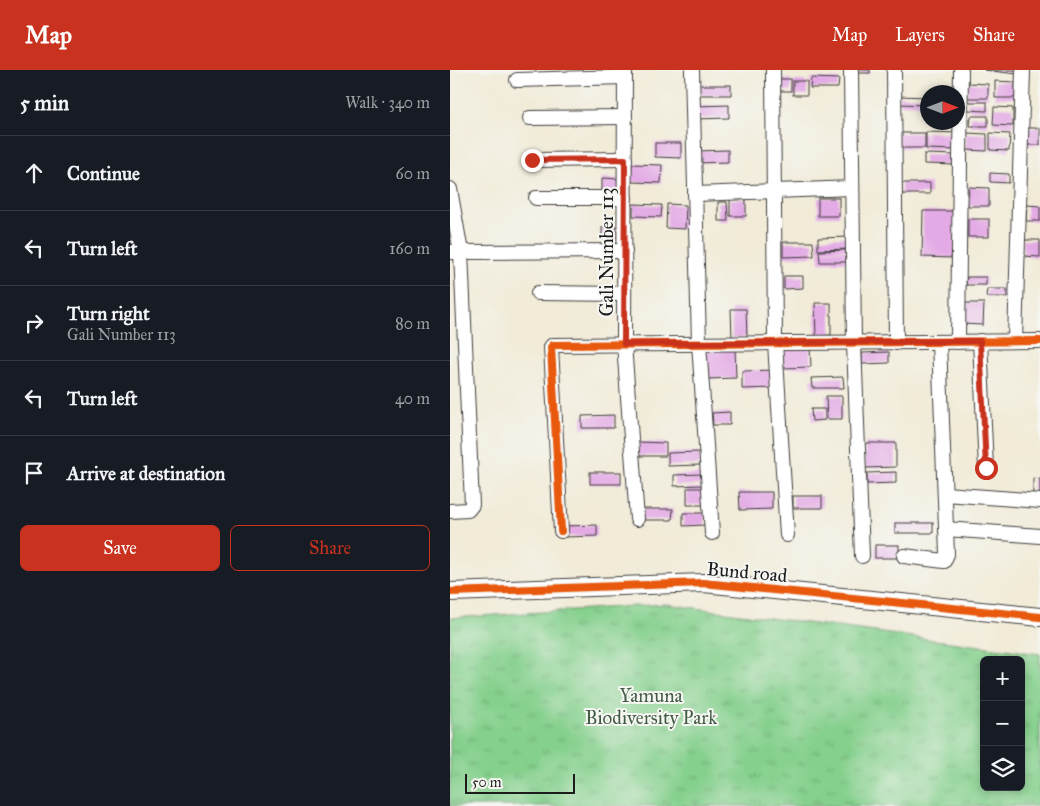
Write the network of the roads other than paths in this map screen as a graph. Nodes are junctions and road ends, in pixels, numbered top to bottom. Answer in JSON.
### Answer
{"nodes":[{"id":1,"x":692,"y":70,"type":"edge"},
{"id":2,"x":773,"y":70,"type":"edge"},
{"id":3,"x":851,"y":70,"type":"edge"},
{"id":4,"x":894,"y":70,"type":"edge"},
{"id":5,"x":961,"y":70,"type":"edge"},
{"id":6,"x":1024,"y":70,"type":"edge"},
{"id":7,"x":625,"y":73,"type":"edge"},
{"id":8,"x":517,"y":80,"type":"dead end"},
{"id":9,"x":625,"y":117,"type":"junction"},
{"id":10,"x":530,"y":118,"type":"dead end"},
{"id":11,"x":625,"y":159,"type":"junction"},
{"id":12,"x":532,"y":160,"type":"dead end"},
{"id":13,"x":852,"y":188,"type":"junction"},
{"id":14,"x":450,"y":190,"type":"edge"},
{"id":15,"x":775,"y":191,"type":"junction"},
{"id":16,"x":695,"y":194,"type":"junction"},
{"id":17,"x":536,"y":198,"type":"dead end"},
{"id":18,"x":625,"y":198,"type":"junction"},
{"id":19,"x":626,"y":251,"type":"junction"},
{"id":20,"x":455,"y":252,"type":"edge"},
{"id":21,"x":538,"y":293,"type":"dead end"},
{"id":22,"x":624,"y":294,"type":"junction"},
{"id":23,"x":980,"y":341,"type":"junction"},
{"id":24,"x":1015,"y":341,"type":"junction"},
{"id":25,"x":1040,"y":341,"type":"edge"},
{"id":26,"x":939,"y":342,"type":"junction"},
{"id":27,"x":958,"y":342,"type":"junction"},
{"id":28,"x":775,"y":343,"type":"junction"},
{"id":29,"x":854,"y":343,"type":"junction"},
{"id":30,"x":896,"y":343,"type":"junction"},
{"id":31,"x":624,"y":344,"type":"junction"},
{"id":32,"x":699,"y":344,"type":"junction"},
{"id":33,"x":986,"y":468,"type":"dead end"},
{"id":34,"x":945,"y":494,"type":"junction"},
{"id":35,"x":1040,"y":501,"type":"edge"},
{"id":36,"x":450,"y":511,"type":"edge"},
{"id":37,"x":637,"y":519,"type":"dead end"},
{"id":38,"x":946,"y":528,"type":"junction"},
{"id":39,"x":561,"y":531,"type":"dead end"},
{"id":40,"x":712,"y":533,"type":"dead end"},
{"id":41,"x":787,"y":535,"type":"dead end"},
{"id":42,"x":1040,"y":536,"type":"edge"},
{"id":43,"x":862,"y":556,"type":"dead end"},
{"id":44,"x":904,"y":556,"type":"dead end"},
{"id":45,"x":450,"y":592,"type":"edge"},
{"id":46,"x":1040,"y":617,"type":"edge"}],
"edges":[{"from":1,"to":16,"type":"street"},
{"from":2,"to":15,"type":"street"},
{"from":3,"to":13,"type":"street"},
{"from":4,"to":30,"type":"street"},
{"from":5,"to":27,"type":"street"},
{"from":6,"to":24,"type":"street"},
{"from":7,"to":8,"type":"street"},
{"from":7,"to":9,"type":"street","name":"Gali Number 113"},
{"from":9,"to":10,"type":"street"},
{"from":9,"to":11,"type":"street","name":"Gali Number 113"},
{"from":11,"to":12,"type":"street"},
{"from":11,"to":18,"type":"street","name":"Gali Number 113"},
{"from":13,"to":15,"type":"street"},
{"from":13,"to":29,"type":"street"},
{"from":14,"to":20,"type":"street"},
{"from":15,"to":16,"type":"street"},
{"from":15,"to":28,"type":"street"},
{"from":16,"to":32,"type":"street"},
{"from":17,"to":18,"type":"street"},
{"from":18,"to":19,"type":"street","name":"Gali Number 113"},
{"from":19,"to":20,"type":"street"},
{"from":19,"to":22,"type":"street","name":"Gali Number 113"},
{"from":20,"to":36,"type":"street"},
{"from":21,"to":22,"type":"street"},
{"from":22,"to":31,"type":"street","name":"Gali Number 113"},
{"from":23,"to":24,"type":"street"},
{"from":23,"to":27,"type":"street"},
{"from":23,"to":33,"type":"street"},
{"from":24,"to":25,"type":"street"},
{"from":26,"to":27,"type":"street"},
{"from":26,"to":30,"type":"street"},
{"from":26,"to":34,"type":"street"},
{"from":28,"to":29,"type":"street"},
{"from":28,"to":32,"type":"street"},
{"from":28,"to":41,"type":"street"},
{"from":29,"to":30,"type":"street"},
{"from":29,"to":43,"type":"street"},
{"from":31,"to":32,"type":"street"},
{"from":31,"to":37,"type":"street","name":"Gali Number 113"},
{"from":31,"to":39,"type":"street"},
{"from":32,"to":40,"type":"street"},
{"from":34,"to":35,"type":"street"},
{"from":34,"to":38,"type":"street"},
{"from":38,"to":42,"type":"street"},
{"from":38,"to":44,"type":"street"},
{"from":45,"to":46,"type":"street","name":"Bund road"}]}
